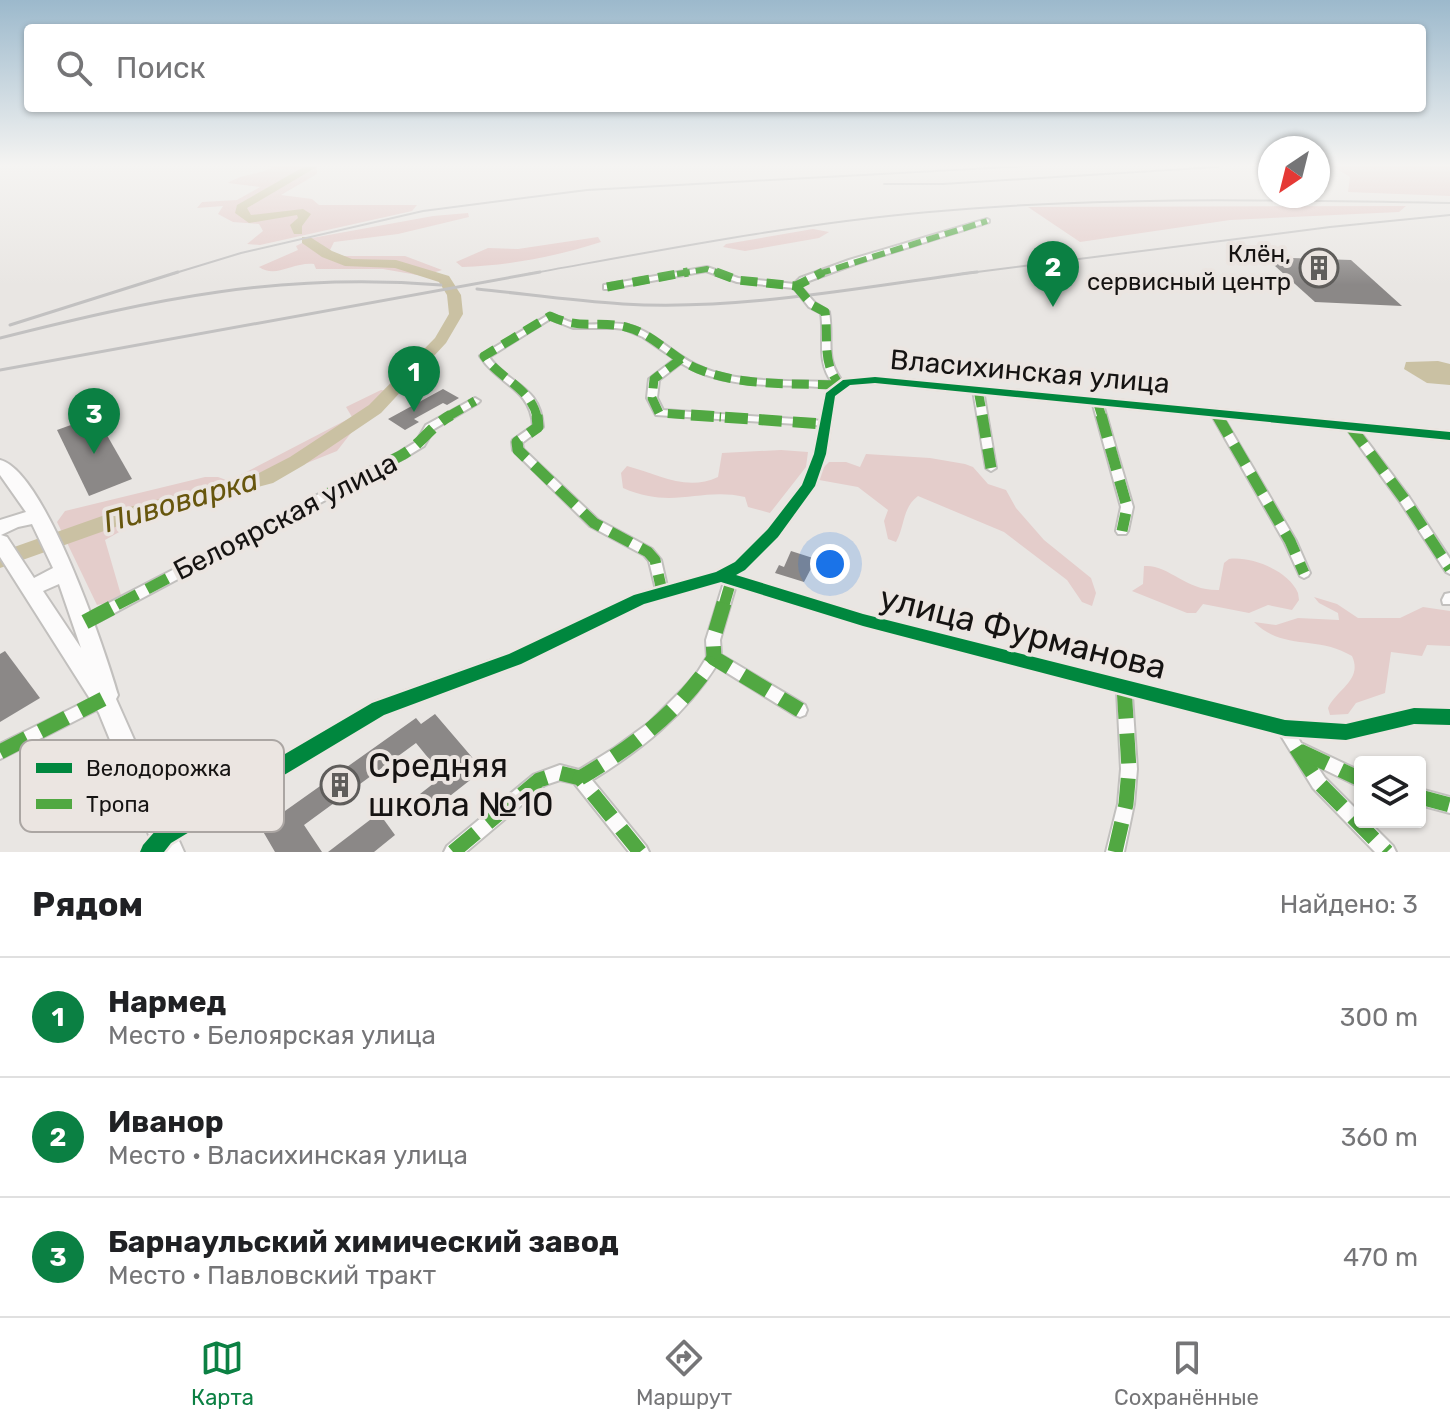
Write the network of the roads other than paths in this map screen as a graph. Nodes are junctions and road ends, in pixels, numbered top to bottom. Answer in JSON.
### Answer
{"nodes":[{"id":1,"x":987,"y":221,"type":"dead end"},
{"id":2,"x":796,"y":286,"type":"junction"},
{"id":3,"x":607,"y":287,"type":"dead end"},
{"id":4,"x":681,"y":359,"type":"junction"},
{"id":5,"x":840,"y":385,"type":"junction"},
{"id":6,"x":978,"y":390,"type":"junction"},
{"id":7,"x":475,"y":401,"type":"dead end"},
{"id":8,"x":1097,"y":401,"type":"junction"},
{"id":9,"x":1215,"y":412,"type":"junction"},
{"id":10,"x":824,"y":424,"type":"junction"},
{"id":11,"x":1350,"y":426,"type":"junction"},
{"id":12,"x":1450,"y":436,"type":"edge"},
{"id":13,"x":0,"y":465,"type":"edge"},
{"id":14,"x":991,"y":468,"type":"dead end"},
{"id":15,"x":39,"y":522,"type":"junction"},
{"id":16,"x":1122,"y":531,"type":"dead end"},
{"id":17,"x":1,"y":539,"type":"edge"},
{"id":18,"x":61,"y":568,"type":"junction"},
{"id":19,"x":1450,"y":569,"type":"edge"},
{"id":20,"x":1304,"y":573,"type":"dead end"},
{"id":21,"x":726,"y":578,"type":"junction"},
{"id":22,"x":27,"y":583,"type":"junction"},
{"id":23,"x":662,"y":591,"type":"junction"},
{"id":24,"x":85,"y":622,"type":"junction"},
{"id":25,"x":714,"y":658,"type":"junction"},
{"id":26,"x":1124,"y":686,"type":"junction"},
{"id":27,"x":106,"y":704,"type":"junction"},
{"id":28,"x":800,"y":710,"type":"dead end"},
{"id":29,"x":1450,"y":717,"type":"edge"},
{"id":30,"x":1285,"y":728,"type":"junction"},
{"id":31,"x":27,"y":740,"type":"edge"},
{"id":32,"x":120,"y":740,"type":"edge"},
{"id":33,"x":20,"y":743,"type":"edge"},
{"id":34,"x":1296,"y":748,"type":"junction"},
{"id":35,"x":1,"y":752,"type":"edge"},
{"id":36,"x":284,"y":769,"type":"edge"},
{"id":37,"x":1354,"y":776,"type":"edge"},
{"id":38,"x":580,"y":778,"type":"junction"},
{"id":39,"x":1426,"y":799,"type":"edge"},
{"id":40,"x":1450,"y":805,"type":"edge"},
{"id":41,"x":185,"y":832,"type":"edge"},
{"id":42,"x":161,"y":847,"type":"edge"},
{"id":43,"x":453,"y":852,"type":"edge"},
{"id":44,"x":640,"y":852,"type":"edge"},
{"id":45,"x":1115,"y":852,"type":"edge"},
{"id":46,"x":1387,"y":852,"type":"edge"}],
"edges":[{"from":1,"to":2,"type":"street"},
{"from":2,"to":3,"type":"street"},
{"from":2,"to":5,"type":"street"},
{"from":4,"to":5,"type":"street","name":"Власихинская улица"},
{"from":4,"to":10,"type":"street"},
{"from":4,"to":23,"type":"street","name":"Власихинская улица"},
{"from":5,"to":6,"type":"street","name":"Власихинская улица"},
{"from":5,"to":10,"type":"street"},
{"from":6,"to":8,"type":"street","name":"Власихинская улица"},
{"from":6,"to":14,"type":"street"},
{"from":7,"to":24,"type":"street","name":"Белоярская улица"},
{"from":8,"to":9,"type":"street","name":"Власихинская улица"},
{"from":8,"to":16,"type":"street"},
{"from":9,"to":11,"type":"street","name":"Власихинская улица"},
{"from":9,"to":20,"type":"street"},
{"from":10,"to":21,"type":"street"},
{"from":11,"to":12,"type":"street","name":"Власихинская улица"},
{"from":11,"to":19,"type":"street"},
{"from":13,"to":15,"type":"main road"},
{"from":15,"to":17,"type":"main road"},
{"from":15,"to":18,"type":"main road"},
{"from":17,"to":22,"type":"main road"},
{"from":18,"to":22,"type":"main road"},
{"from":18,"to":24,"type":"main road"},
{"from":21,"to":23,"type":"street"},
{"from":21,"to":25,"type":"street"},
{"from":21,"to":26,"type":"street","name":"улица Фурманова"},
{"from":22,"to":27,"type":"main road"},
{"from":23,"to":36,"type":"street"},
{"from":24,"to":27,"type":"main road"},
{"from":25,"to":28,"type":"street"},
{"from":25,"to":38,"type":"street"},
{"from":26,"to":30,"type":"street","name":"улица Фурманова"},
{"from":26,"to":45,"type":"street"},
{"from":27,"to":31,"type":"street"},
{"from":27,"to":32,"type":"main road"},
{"from":29,"to":30,"type":"street","name":"улица Фурманова"},
{"from":30,"to":34,"type":"street"},
{"from":33,"to":35,"type":"street"},
{"from":34,"to":37,"type":"street"},
{"from":34,"to":46,"type":"street"},
{"from":38,"to":43,"type":"street"},
{"from":38,"to":44,"type":"street"},
{"from":39,"to":40,"type":"street"},
{"from":41,"to":42,"type":"street"}]}
